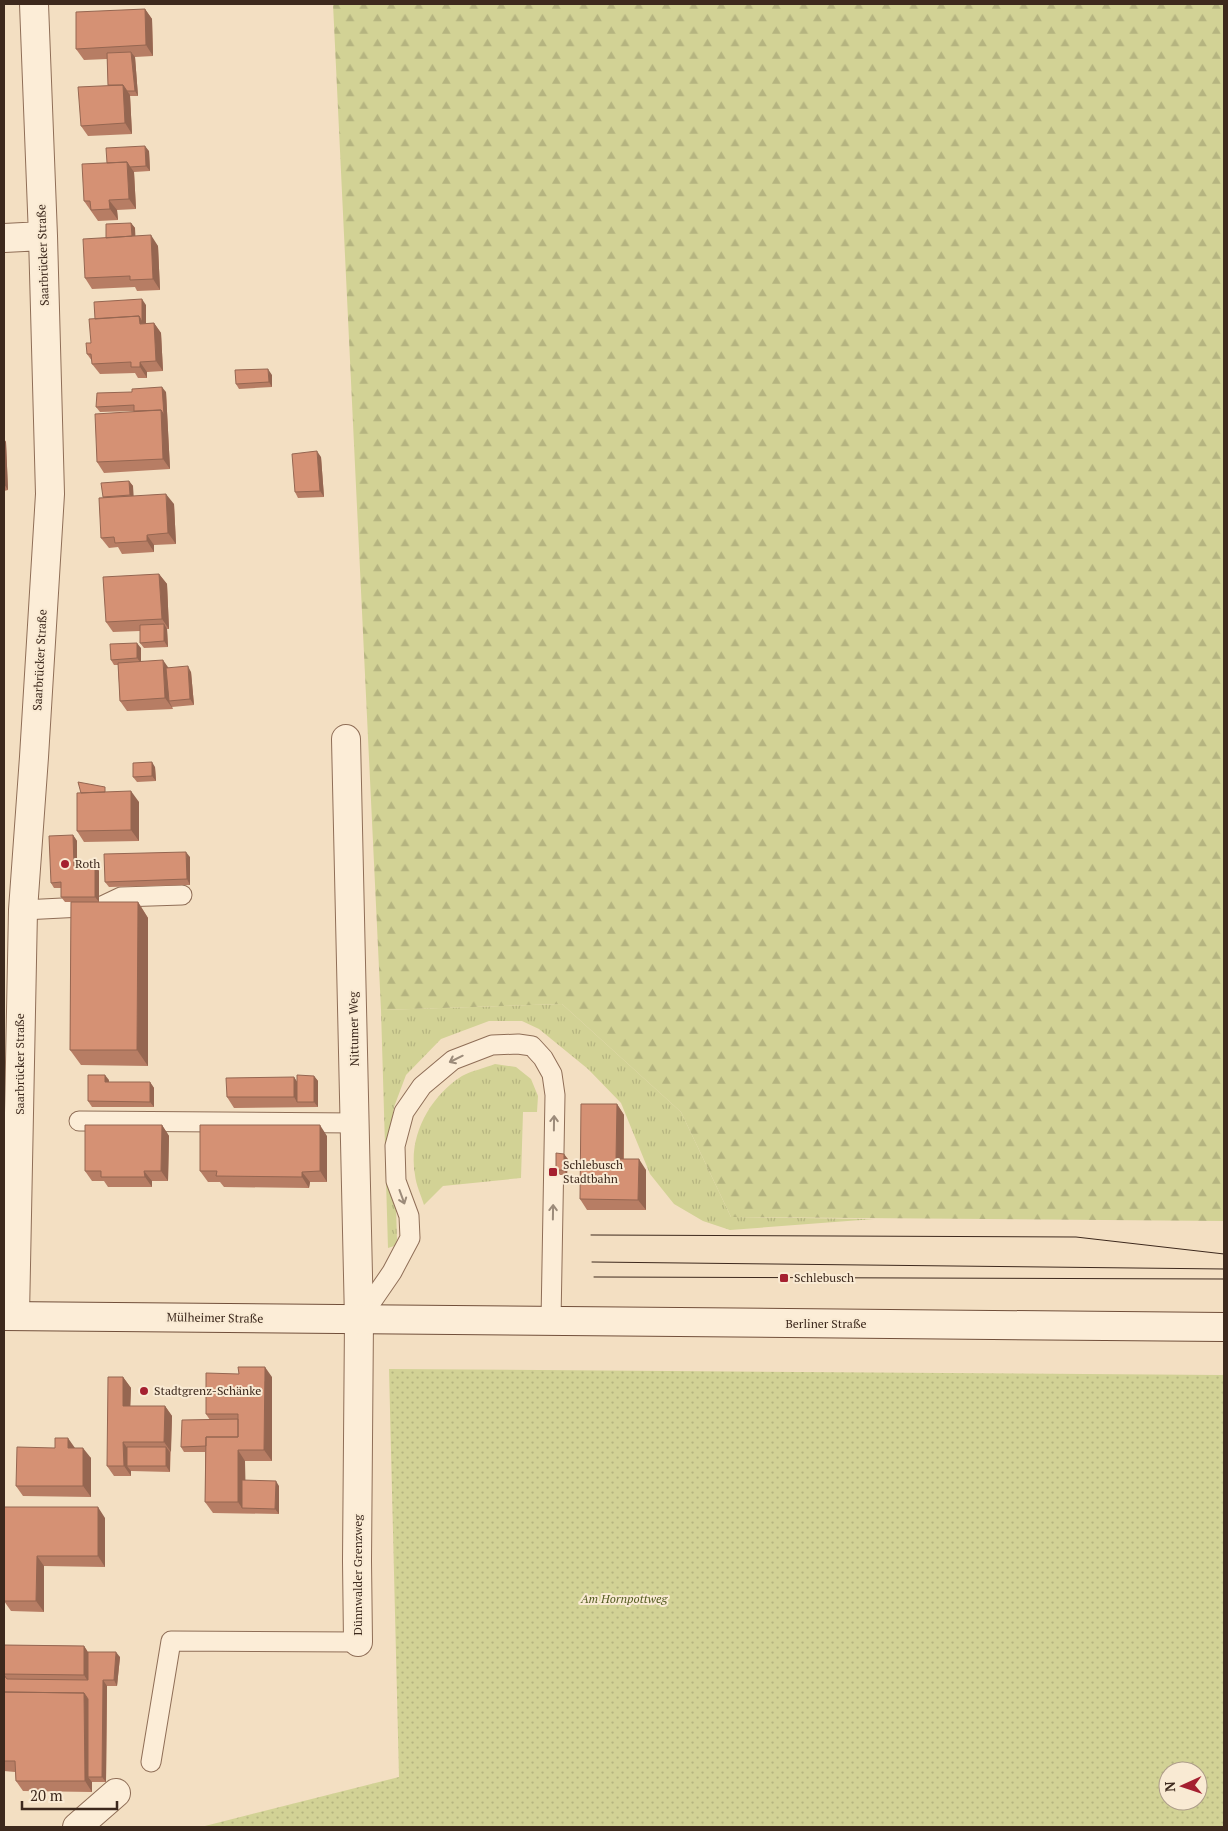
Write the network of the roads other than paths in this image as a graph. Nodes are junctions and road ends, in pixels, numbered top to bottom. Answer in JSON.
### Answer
{"nodes":[{"id":1,"x":34,"y":4,"type":"edge"},
{"id":2,"x":43,"y":236,"type":"junction"},
{"id":3,"x":4,"y":238,"type":"edge"},
{"id":4,"x":346,"y":739,"type":"dead end"},
{"id":5,"x":182,"y":895,"type":"dead end"},
{"id":6,"x":22,"y":910,"type":"junction"},
{"id":7,"x":12,"y":964,"type":"edge"},
{"id":8,"x":79,"y":1121,"type":"dead end"},
{"id":9,"x":356,"y":1123,"type":"junction"},
{"id":10,"x":9,"y":1316,"type":"edge"},
{"id":11,"x":360,"y":1320,"type":"junction"},
{"id":12,"x":427,"y":1320,"type":"joint"},
{"id":13,"x":550,"y":1321,"type":"junction"},
{"id":14,"x":1224,"y":1327,"type":"edge"},
{"id":15,"x":358,"y":1642,"type":"joint"},
{"id":16,"x":151,"y":1762,"type":"dead end"},
{"id":17,"x":116,"y":1793,"type":"dead end"},
{"id":18,"x":77,"y":1827,"type":"edge"}],
"edges":[{"from":1,"to":2,"type":"street","name":"Saarbrücker Straße"},
{"from":2,"to":3,"type":"street"},
{"from":2,"to":6,"type":"street","name":"Saarbrücker Straße"},
{"from":4,"to":9,"type":"street","name":"Nittumer Weg"},
{"from":5,"to":6,"type":"lane"},
{"from":6,"to":7,"type":"street","name":"Saarbrücker Straße"},
{"from":7,"to":10,"type":"street","name":"Saarbrücker Straße"},
{"from":8,"to":9,"type":"lane"},
{"from":9,"to":11,"type":"street","name":"Nittumer Weg"},
{"from":10,"to":11,"type":"street","name":"Mülheimer Straße"},
{"from":11,"to":12,"type":"street","name":"Mülheimer Straße"},
{"from":13,"to":11,"type":"lane","one_way":true},
{"from":11,"to":15,"type":"street","name":"Dünnwalder Grenzweg"},
{"from":12,"to":13,"type":"street","name":"Berliner Straße"},
{"from":13,"to":14,"type":"street","name":"Berliner Straße"},
{"from":15,"to":16,"type":"lane","name":"Dünnwalder Grenzweg"},
{"from":17,"to":18,"type":"street"}]}
